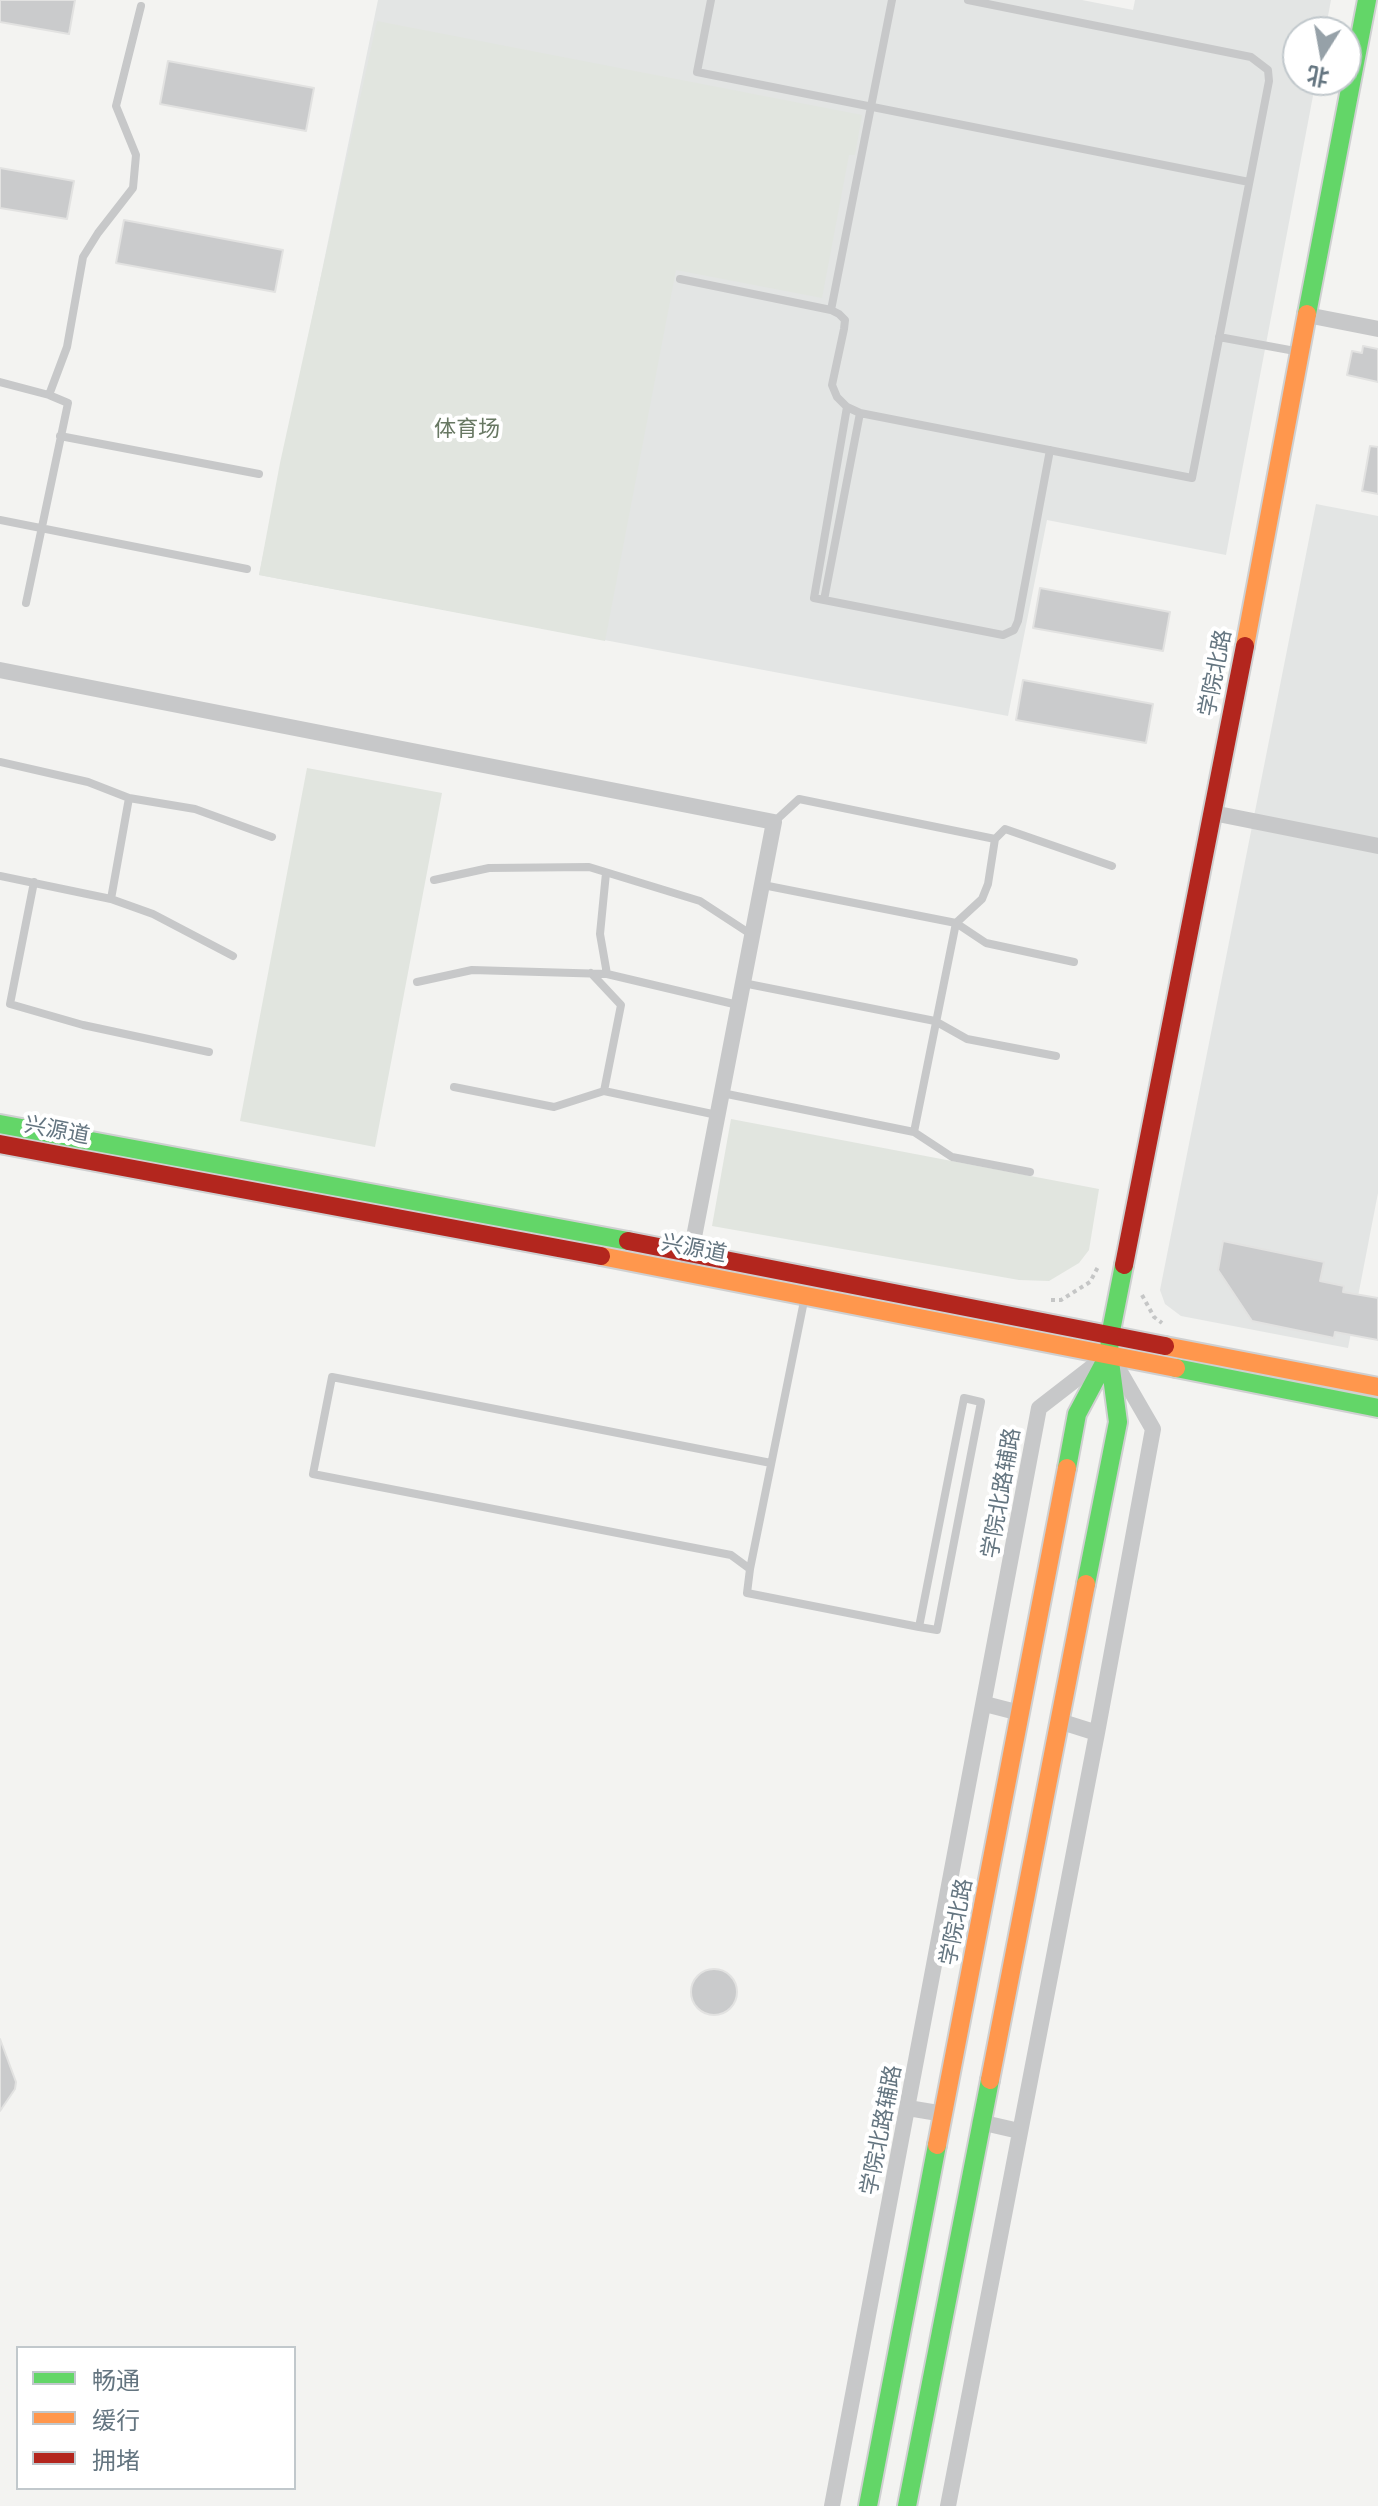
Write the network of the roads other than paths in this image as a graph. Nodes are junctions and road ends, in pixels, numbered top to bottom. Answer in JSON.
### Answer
{"nodes":[{"id":1,"x":711,"y":0,"type":"edge"},
{"id":2,"x":892,"y":0,"type":"edge"},
{"id":3,"x":968,"y":0,"type":"edge"},
{"id":4,"x":1367,"y":0,"type":"edge"},
{"id":5,"x":141,"y":6,"type":"dead end"},
{"id":6,"x":872,"y":106,"type":"junction"},
{"id":7,"x":1249,"y":182,"type":"junction"},
{"id":8,"x":680,"y":279,"type":"dead end"},
{"id":9,"x":831,"y":310,"type":"junction"},
{"id":10,"x":1307,"y":315,"type":"junction"},
{"id":11,"x":1378,"y":329,"type":"edge"},
{"id":12,"x":1219,"y":337,"type":"junction"},
{"id":13,"x":1300,"y":352,"type":"junction"},
{"id":14,"x":0,"y":382,"type":"edge"},
{"id":15,"x":49,"y":395,"type":"junction"},
{"id":16,"x":847,"y":407,"type":"junction"},
{"id":17,"x":860,"y":413,"type":"junction"},
{"id":18,"x":60,"y":436,"type":"junction"},
{"id":19,"x":1050,"y":450,"type":"junction"},
{"id":20,"x":259,"y":474,"type":"dead end"},
{"id":21,"x":0,"y":520,"type":"edge"},
{"id":22,"x":41,"y":528,"type":"junction"},
{"id":23,"x":247,"y":569,"type":"dead end"},
{"id":24,"x":824,"y":600,"type":"junction"},
{"id":25,"x":26,"y":603,"type":"dead end"},
{"id":26,"x":0,"y":670,"type":"edge"},
{"id":27,"x":0,"y":762,"type":"edge"},
{"id":28,"x":129,"y":798,"type":"junction"},
{"id":29,"x":1213,"y":813,"type":"junction"},
{"id":30,"x":774,"y":822,"type":"junction"},
{"id":31,"x":272,"y":837,"type":"dead end"},
{"id":32,"x":995,"y":839,"type":"junction"},
{"id":33,"x":1378,"y":846,"type":"edge"},
{"id":34,"x":1112,"y":866,"type":"dead end"},
{"id":35,"x":606,"y":873,"type":"junction"},
{"id":36,"x":0,"y":876,"type":"edge"},
{"id":37,"x":434,"y":880,"type":"dead end"},
{"id":38,"x":34,"y":882,"type":"junction"},
{"id":39,"x":763,"y":885,"type":"junction"},
{"id":40,"x":111,"y":899,"type":"junction"},
{"id":41,"x":956,"y":923,"type":"junction"},
{"id":42,"x":752,"y":936,"type":"junction"},
{"id":43,"x":233,"y":956,"type":"dead end"},
{"id":44,"x":1074,"y":962,"type":"dead end"},
{"id":45,"x":591,"y":973,"type":"junction"},
{"id":46,"x":607,"y":974,"type":"junction"},
{"id":47,"x":417,"y":982,"type":"dead end"},
{"id":48,"x":743,"y":983,"type":"junction"},
{"id":49,"x":739,"y":1005,"type":"junction"},
{"id":50,"x":935,"y":1021,"type":"junction"},
{"id":51,"x":209,"y":1052,"type":"dead end"},
{"id":52,"x":1056,"y":1056,"type":"dead end"},
{"id":53,"x":454,"y":1087,"type":"dead end"},
{"id":54,"x":604,"y":1091,"type":"junction"},
{"id":55,"x":722,"y":1093,"type":"junction"},
{"id":56,"x":718,"y":1115,"type":"junction"},
{"id":57,"x":0,"y":1124,"type":"edge"},
{"id":58,"x":914,"y":1132,"type":"junction"},
{"id":59,"x":0,"y":1144,"type":"edge"},
{"id":60,"x":1030,"y":1172,"type":"dead end"},
{"id":61,"x":690,"y":1262,"type":"junction"},
{"id":62,"x":805,"y":1294,"type":"junction"},
{"id":63,"x":1110,"y":1345,"type":"junction"},
{"id":64,"x":1378,"y":1387,"type":"edge"},
{"id":65,"x":1378,"y":1408,"type":"edge"},
{"id":66,"x":771,"y":1463,"type":"junction"},
{"id":67,"x":750,"y":1569,"type":"junction"},
{"id":68,"x":919,"y":1627,"type":"junction"},
{"id":69,"x":985,"y":1704,"type":"junction"},
{"id":70,"x":1020,"y":1713,"type":"junction"},
{"id":71,"x":1059,"y":1721,"type":"junction"},
{"id":72,"x":1097,"y":1733,"type":"junction"},
{"id":73,"x":908,"y":2108,"type":"junction"},
{"id":74,"x":944,"y":2114,"type":"junction"},
{"id":75,"x":980,"y":2122,"type":"junction"},
{"id":76,"x":1019,"y":2131,"type":"junction"},
{"id":77,"x":832,"y":2506,"type":"edge"},
{"id":78,"x":868,"y":2506,"type":"edge"},
{"id":79,"x":907,"y":2506,"type":"edge"},
{"id":80,"x":948,"y":2506,"type":"edge"}],
"edges":[{"from":1,"to":6,"type":"lane"},
{"from":2,"to":6,"type":"lane"},
{"from":3,"to":7,"type":"lane"},
{"from":4,"to":10,"type":"main road","name":"学院北路"},
{"from":5,"to":15,"type":"lane"},
{"from":6,"to":7,"type":"lane"},
{"from":6,"to":9,"type":"lane"},
{"from":7,"to":12,"type":"lane"},
{"from":8,"to":9,"type":"lane"},
{"from":9,"to":16,"type":"lane"},
{"from":10,"to":11,"type":"street"},
{"from":10,"to":13,"type":"main road","name":"学院北路"},
{"from":12,"to":13,"type":"lane"},
{"from":12,"to":19,"type":"lane"},
{"from":13,"to":29,"type":"main road","name":"学院北路"},
{"from":14,"to":15,"type":"lane"},
{"from":15,"to":18,"type":"lane"},
{"from":16,"to":17,"type":"lane"},
{"from":16,"to":24,"type":"lane"},
{"from":17,"to":19,"type":"lane"},
{"from":17,"to":24,"type":"lane"},
{"from":18,"to":20,"type":"lane"},
{"from":18,"to":22,"type":"lane"},
{"from":19,"to":24,"type":"lane"},
{"from":21,"to":22,"type":"lane"},
{"from":22,"to":23,"type":"lane"},
{"from":22,"to":25,"type":"lane"},
{"from":26,"to":30,"type":"street"},
{"from":27,"to":28,"type":"lane"},
{"from":28,"to":31,"type":"lane"},
{"from":28,"to":40,"type":"lane"},
{"from":29,"to":33,"type":"street"},
{"from":29,"to":63,"type":"main road","name":"学院北路"},
{"from":30,"to":32,"type":"lane"},
{"from":30,"to":39,"type":"street"},
{"from":32,"to":34,"type":"lane"},
{"from":32,"to":41,"type":"lane"},
{"from":35,"to":37,"type":"lane"},
{"from":35,"to":42,"type":"lane"},
{"from":35,"to":46,"type":"lane"},
{"from":36,"to":38,"type":"lane"},
{"from":38,"to":40,"type":"lane"},
{"from":38,"to":51,"type":"lane"},
{"from":39,"to":41,"type":"lane"},
{"from":39,"to":42,"type":"street"},
{"from":40,"to":43,"type":"lane"},
{"from":41,"to":44,"type":"lane"},
{"from":41,"to":50,"type":"lane"},
{"from":42,"to":48,"type":"street"},
{"from":45,"to":46,"type":"lane"},
{"from":45,"to":47,"type":"lane"},
{"from":45,"to":54,"type":"lane"},
{"from":46,"to":49,"type":"lane"},
{"from":48,"to":49,"type":"street"},
{"from":48,"to":50,"type":"lane"},
{"from":49,"to":55,"type":"street"},
{"from":50,"to":52,"type":"lane"},
{"from":50,"to":58,"type":"lane"},
{"from":53,"to":54,"type":"lane"},
{"from":54,"to":56,"type":"lane"},
{"from":55,"to":56,"type":"street"},
{"from":55,"to":58,"type":"lane"},
{"from":56,"to":61,"type":"street"},
{"from":57,"to":61,"type":"main road","name":"兴源道"},
{"from":58,"to":60,"type":"lane"},
{"from":59,"to":61,"type":"main road","name":"兴源道"},
{"from":61,"to":62,"type":"main road","name":"兴源道"},
{"from":61,"to":63,"type":"main road","name":"兴源道"},
{"from":62,"to":63,"type":"main road","name":"兴源道"},
{"from":62,"to":66,"type":"lane"},
{"from":63,"to":64,"type":"main road","name":"兴源道"},
{"from":63,"to":65,"type":"main road","name":"兴源道"},
{"from":63,"to":69,"type":"street","name":"学院北路辅路"},
{"from":63,"to":70,"type":"main road","name":"学院北路"},
{"from":63,"to":71,"type":"main road","name":"学院北路"},
{"from":63,"to":72,"type":"street"},
{"from":66,"to":67,"type":"lane"},
{"from":66,"to":67,"type":"lane"},
{"from":67,"to":68,"type":"lane"},
{"from":68,"to":68,"type":"lane"},
{"from":69,"to":70,"type":"street"},
{"from":69,"to":73,"type":"street","name":"学院北路辅路"},
{"from":70,"to":74,"type":"main road","name":"学院北路"},
{"from":71,"to":72,"type":"street"},
{"from":71,"to":75,"type":"main road","name":"学院北路"},
{"from":72,"to":76,"type":"street"},
{"from":73,"to":74,"type":"street"},
{"from":73,"to":77,"type":"street","name":"学院北路辅路"},
{"from":74,"to":75,"type":"main road"},
{"from":74,"to":78,"type":"main road","name":"学院北路"},
{"from":75,"to":76,"type":"street"},
{"from":75,"to":79,"type":"main road","name":"学院北路"},
{"from":76,"to":80,"type":"street"}]}
